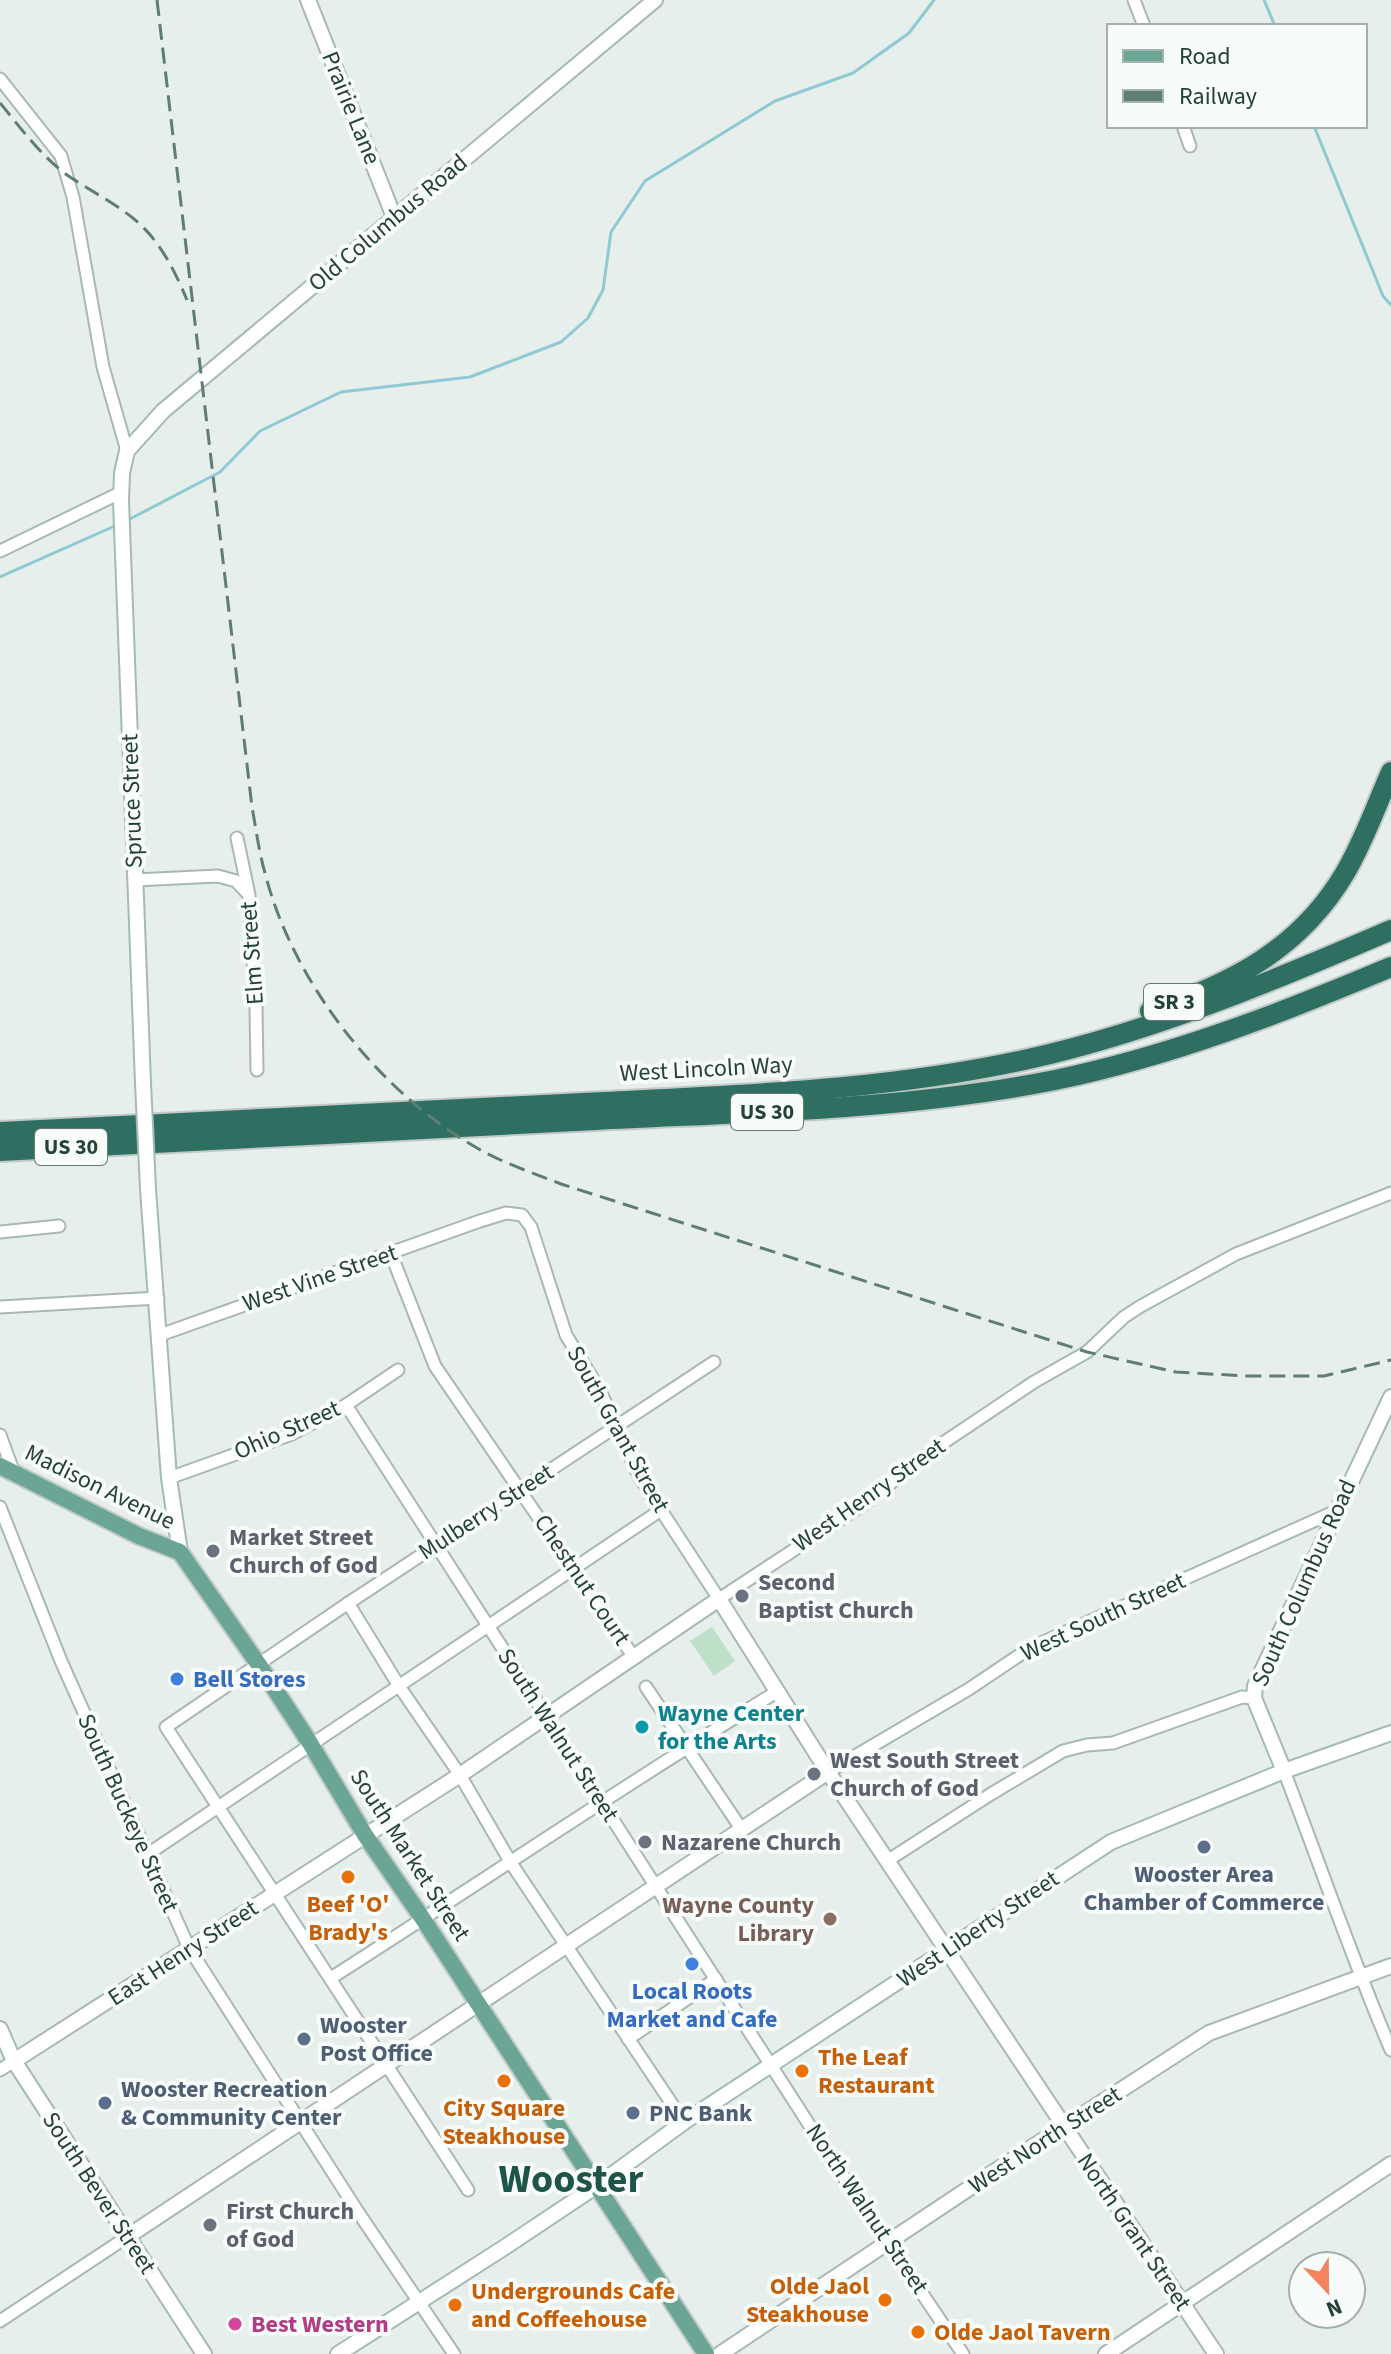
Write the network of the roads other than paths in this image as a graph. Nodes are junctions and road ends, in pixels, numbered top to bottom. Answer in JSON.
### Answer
{"nodes":[{"id":1,"x":308,"y":0,"type":"edge"},
{"id":2,"x":655,"y":0,"type":"edge"},
{"id":3,"x":1134,"y":0,"type":"edge"},
{"id":4,"x":1143,"y":24,"type":"edge"},
{"id":5,"x":0,"y":79,"type":"edge"},
{"id":6,"x":1184,"y":128,"type":"edge"},
{"id":7,"x":1190,"y":146,"type":"dead end"},
{"id":8,"x":394,"y":217,"type":"junction"},
{"id":9,"x":127,"y":451,"type":"junction"},
{"id":10,"x":122,"y":496,"type":"junction"},
{"id":11,"x":0,"y":551,"type":"edge"},
{"id":12,"x":1391,"y":772,"type":"edge"},
{"id":13,"x":237,"y":838,"type":"dead end"},
{"id":14,"x":135,"y":880,"type":"junction"},
{"id":15,"x":249,"y":895,"type":"junction"},
{"id":16,"x":1391,"y":930,"type":"edge"},
{"id":17,"x":1385,"y":970,"type":"edge"},
{"id":18,"x":257,"y":1070,"type":"dead end"},
{"id":19,"x":855,"y":1085,"type":"junction"},
{"id":20,"x":0,"y":1132,"type":"edge"},
{"id":21,"x":0,"y":1151,"type":"edge"},
{"id":22,"x":1391,"y":1193,"type":"edge"},
{"id":23,"x":480,"y":1221,"type":"joint"},
{"id":24,"x":59,"y":1226,"type":"dead end"},
{"id":25,"x":0,"y":1232,"type":"edge"},
{"id":26,"x":391,"y":1254,"type":"junction"},
{"id":27,"x":158,"y":1298,"type":"junction"},
{"id":28,"x":0,"y":1307,"type":"edge"},
{"id":29,"x":160,"y":1335,"type":"junction"},
{"id":30,"x":714,"y":1362,"type":"dead end"},
{"id":31,"x":398,"y":1370,"type":"dead end"},
{"id":32,"x":1391,"y":1397,"type":"edge"},
{"id":33,"x":346,"y":1405,"type":"junction"},
{"id":34,"x":617,"y":1427,"type":"junction"},
{"id":35,"x":0,"y":1435,"type":"edge"},
{"id":36,"x":7,"y":1469,"type":"edge"},
{"id":37,"x":169,"y":1478,"type":"junction"},
{"id":38,"x":520,"y":1489,"type":"junction"},
{"id":39,"x":0,"y":1507,"type":"edge"},
{"id":40,"x":661,"y":1510,"type":"junction"},
{"id":41,"x":1336,"y":1511,"type":"junction"},
{"id":42,"x":436,"y":1545,"type":"junction"},
{"id":43,"x":180,"y":1552,"type":"junction"},
{"id":44,"x":574,"y":1568,"type":"junction"},
{"id":45,"x":719,"y":1599,"type":"junction"},
{"id":46,"x":348,"y":1604,"type":"junction"},
{"id":47,"x":487,"y":1627,"type":"junction"},
{"id":48,"x":633,"y":1656,"type":"junction"},
{"id":49,"x":259,"y":1665,"type":"junction"},
{"id":50,"x":399,"y":1686,"type":"junction"},
{"id":51,"x":646,"y":1687,"type":"dead end"},
{"id":52,"x":778,"y":1691,"type":"junction"},
{"id":53,"x":1254,"y":1698,"type":"junction"},
{"id":54,"x":547,"y":1717,"type":"junction"},
{"id":55,"x":1391,"y":1733,"type":"edge"},
{"id":56,"x":310,"y":1743,"type":"junction"},
{"id":57,"x":686,"y":1747,"type":"junction"},
{"id":58,"x":1284,"y":1771,"type":"junction"},
{"id":59,"x":828,"y":1772,"type":"junction"},
{"id":60,"x":460,"y":1775,"type":"junction"},
{"id":61,"x":601,"y":1801,"type":"junction"},
{"id":62,"x":217,"y":1807,"type":"junction"},
{"id":63,"x":742,"y":1830,"type":"junction"},
{"id":64,"x":365,"y":1835,"type":"junction"},
{"id":65,"x":148,"y":1854,"type":"junction"},
{"id":66,"x":887,"y":1861,"type":"junction"},
{"id":67,"x":511,"y":1863,"type":"junction"},
{"id":68,"x":655,"y":1885,"type":"junction"},
{"id":69,"x":275,"y":1892,"type":"junction"},
{"id":70,"x":423,"y":1919,"type":"junction"},
{"id":71,"x":565,"y":1945,"type":"junction"},
{"id":72,"x":189,"y":1948,"type":"junction"},
{"id":73,"x":946,"y":1950,"type":"junction"},
{"id":74,"x":1391,"y":1966,"type":"edge"},
{"id":75,"x":331,"y":1978,"type":"junction"},
{"id":76,"x":1360,"y":1978,"type":"junction"},
{"id":77,"x":716,"y":1979,"type":"junction"},
{"id":78,"x":478,"y":2003,"type":"junction"},
{"id":79,"x":0,"y":2029,"type":"edge"},
{"id":80,"x":628,"y":2039,"type":"junction"},
{"id":81,"x":1391,"y":2050,"type":"edge"},
{"id":82,"x":14,"y":2061,"type":"junction"},
{"id":83,"x":384,"y":2064,"type":"junction"},
{"id":84,"x":772,"y":2064,"type":"junction"},
{"id":85,"x":0,"y":2070,"type":"edge"},
{"id":86,"x":301,"y":2122,"type":"junction"},
{"id":87,"x":684,"y":2122,"type":"junction"},
{"id":88,"x":1064,"y":2127,"type":"junction"},
{"id":89,"x":1391,"y":2164,"type":"edge"},
{"id":90,"x":598,"y":2185,"type":"junction"},
{"id":91,"x":468,"y":2190,"type":"dead end"},
{"id":92,"x":127,"y":2237,"type":"junction"},
{"id":93,"x":889,"y":2242,"type":"junction"},
{"id":94,"x":421,"y":2301,"type":"junction"},
{"id":95,"x":1183,"y":2305,"type":"junction"},
{"id":96,"x":0,"y":2321,"type":"edge"},
{"id":97,"x":204,"y":2354,"type":"edge"},
{"id":98,"x":338,"y":2354,"type":"edge"},
{"id":99,"x":454,"y":2354,"type":"edge"},
{"id":100,"x":706,"y":2354,"type":"edge"},
{"id":101,"x":720,"y":2354,"type":"edge"},
{"id":102,"x":963,"y":2354,"type":"edge"},
{"id":103,"x":1106,"y":2354,"type":"edge"},
{"id":104,"x":1216,"y":2354,"type":"edge"}],
"edges":[{"from":1,"to":8,"type":"street","name":"Prairie Lane"},
{"from":2,"to":8,"type":"street","name":"Old Columbus Road"},
{"from":3,"to":4,"type":"street"},
{"from":5,"to":9,"type":"street","name":"Spruce Street"},
{"from":6,"to":7,"type":"street"},
{"from":8,"to":9,"type":"street","name":"Old Columbus Road"},
{"from":9,"to":10,"type":"street","name":"Spruce Street"},
{"from":10,"to":11,"type":"street"},
{"from":10,"to":14,"type":"street","name":"Spruce Street"},
{"from":12,"to":19,"type":"highway","number":"SR 3"},
{"from":13,"to":15,"type":"street","name":"Elm Street"},
{"from":14,"to":15,"type":"street"},
{"from":14,"to":27,"type":"street","name":"Spruce Street","bridge":true},
{"from":15,"to":18,"type":"street","name":"Elm Street"},
{"from":16,"to":19,"type":"highway","name":"West Lincoln Way","number":"US 30"},
{"from":17,"to":21,"type":"highway","name":"West Lincoln Way","number":"US 30"},
{"from":19,"to":20,"type":"highway","name":"West Lincoln Way","number":"US 30"},
{"from":22,"to":45,"type":"street","name":"West Henry Street"},
{"from":23,"to":26,"type":"street","name":"West Vine Street"},
{"from":23,"to":34,"type":"street","name":"South Grant Street"},
{"from":24,"to":25,"type":"street"},
{"from":26,"to":29,"type":"street","name":"West Vine Street"},
{"from":26,"to":38,"type":"street","name":"Chestnut Court"},
{"from":27,"to":28,"type":"street"},
{"from":27,"to":29,"type":"street","name":"Spruce Street"},
{"from":29,"to":37,"type":"street","name":"Spruce Street"},
{"from":30,"to":34,"type":"street","name":"Mulberry Street"},
{"from":31,"to":33,"type":"street","name":"Ohio Street"},
{"from":32,"to":41,"type":"street","name":"South Columbus Road"},
{"from":33,"to":37,"type":"street","name":"Ohio Street"},
{"from":33,"to":42,"type":"street","name":"South Walnut Street"},
{"from":34,"to":38,"type":"street","name":"Mulberry Street"},
{"from":34,"to":40,"type":"street","name":"South Grant Street"},
{"from":35,"to":36,"type":"street"},
{"from":36,"to":43,"type":"main road","name":"Madison Avenue"},
{"from":37,"to":43,"type":"street","name":"Spruce Street"},
{"from":38,"to":42,"type":"street","name":"Mulberry Street"},
{"from":38,"to":44,"type":"street","name":"Chestnut Court"},
{"from":39,"to":65,"type":"street","name":"South Buckeye Street"},
{"from":40,"to":44,"type":"street"},
{"from":40,"to":45,"type":"street","name":"South Grant Street"},
{"from":41,"to":53,"type":"street","name":"South Columbus Road"},
{"from":41,"to":59,"type":"street","name":"West South Street"},
{"from":42,"to":46,"type":"street","name":"Mulberry Street"},
{"from":42,"to":47,"type":"street","name":"South Walnut Street"},
{"from":43,"to":49,"type":"main road","name":"South Market Street"},
{"from":44,"to":47,"type":"street"},
{"from":44,"to":48,"type":"street","name":"Chestnut Court"},
{"from":45,"to":48,"type":"street","name":"West Henry Street"},
{"from":45,"to":52,"type":"street","name":"South Grant Street"},
{"from":46,"to":49,"type":"street","name":"Mulberry Street"},
{"from":46,"to":50,"type":"street"},
{"from":47,"to":50,"type":"street"},
{"from":47,"to":54,"type":"street","name":"South Walnut Street"},
{"from":48,"to":54,"type":"street","name":"West Henry Street"},
{"from":49,"to":56,"type":"main road","name":"South Market Street"},
{"from":49,"to":62,"type":"street","name":"Mulberry Street"},
{"from":50,"to":56,"type":"street"},
{"from":50,"to":60,"type":"street"},
{"from":51,"to":57,"type":"street"},
{"from":52,"to":57,"type":"street"},
{"from":52,"to":59,"type":"street","name":"South Grant Street"},
{"from":53,"to":58,"type":"street","name":"South Columbus Road"},
{"from":53,"to":66,"type":"street"},
{"from":54,"to":60,"type":"street","name":"West Henry Street"},
{"from":54,"to":61,"type":"street","name":"South Walnut Street"},
{"from":55,"to":58,"type":"street","name":"West Liberty Street"},
{"from":56,"to":62,"type":"street"},
{"from":56,"to":64,"type":"main road","name":"South Market Street"},
{"from":57,"to":61,"type":"street"},
{"from":57,"to":63,"type":"street"},
{"from":58,"to":73,"type":"street","name":"West Liberty Street"},
{"from":58,"to":76,"type":"street"},
{"from":59,"to":63,"type":"street","name":"West South Street"},
{"from":59,"to":66,"type":"street","name":"South Grant Street"},
{"from":60,"to":64,"type":"street","name":"West Henry Street"},
{"from":60,"to":67,"type":"street"},
{"from":61,"to":67,"type":"street"},
{"from":61,"to":68,"type":"street","name":"South Walnut Street"},
{"from":62,"to":65,"type":"street"},
{"from":62,"to":69,"type":"street"},
{"from":63,"to":68,"type":"street","name":"West South Street"},
{"from":64,"to":69,"type":"street","name":"East Henry Street"},
{"from":64,"to":70,"type":"main road","name":"South Market Street"},
{"from":65,"to":72,"type":"street","name":"South Buckeye Street"},
{"from":66,"to":73,"type":"street","name":"South Grant Street"},
{"from":67,"to":70,"type":"street"},
{"from":67,"to":71,"type":"street"},
{"from":68,"to":71,"type":"street","name":"West South Street"},
{"from":68,"to":77,"type":"street","name":"South Walnut Street"},
{"from":69,"to":72,"type":"street","name":"East Henry Street"},
{"from":69,"to":75,"type":"street"},
{"from":70,"to":75,"type":"street"},
{"from":70,"to":78,"type":"main road","name":"South Market Street"},
{"from":71,"to":78,"type":"street","name":"West South Street"},
{"from":71,"to":80,"type":"street"},
{"from":72,"to":82,"type":"street","name":"East Henry Street"},
{"from":72,"to":86,"type":"street","name":"South Buckeye Street"},
{"from":73,"to":84,"type":"street","name":"West Liberty Street"},
{"from":73,"to":88,"type":"street","name":"North Grant Street"},
{"from":74,"to":76,"type":"street","name":"West North Street"},
{"from":75,"to":83,"type":"street"},
{"from":76,"to":81,"type":"street"},
{"from":76,"to":88,"type":"street","name":"West North Street"},
{"from":77,"to":80,"type":"street"},
{"from":77,"to":84,"type":"street","name":"South Walnut Street"},
{"from":78,"to":83,"type":"street","name":"West South Street"},
{"from":78,"to":90,"type":"main road","name":"South Market Street"},
{"from":79,"to":82,"type":"street","name":"South Bever Street"},
{"from":80,"to":87,"type":"street"},
{"from":82,"to":85,"type":"street","name":"East Henry Street"},
{"from":82,"to":92,"type":"street","name":"South Bever Street"},
{"from":83,"to":86,"type":"street","name":"West South Street"},
{"from":83,"to":91,"type":"street"},
{"from":84,"to":87,"type":"street","name":"West Liberty Street"},
{"from":84,"to":93,"type":"street","name":"North Walnut Street"},
{"from":86,"to":92,"type":"street","name":"West South Street"},
{"from":86,"to":94,"type":"street","name":"South Buckeye Street"},
{"from":87,"to":90,"type":"street","name":"West Liberty Street"},
{"from":88,"to":93,"type":"street","name":"West North Street"},
{"from":88,"to":95,"type":"street","name":"North Grant Street"},
{"from":89,"to":95,"type":"street"},
{"from":90,"to":94,"type":"street","name":"West Liberty Street"},
{"from":90,"to":100,"type":"main road","name":"South Market Street"},
{"from":92,"to":96,"type":"street"},
{"from":92,"to":97,"type":"street","name":"South Bever Street"},
{"from":93,"to":101,"type":"street","name":"West North Street"},
{"from":93,"to":102,"type":"street","name":"North Walnut Street"},
{"from":94,"to":98,"type":"street","name":"West Liberty Street"},
{"from":94,"to":99,"type":"street","name":"South Buckeye Street"},
{"from":95,"to":103,"type":"street"},
{"from":95,"to":104,"type":"street","name":"North Grant Street"}]}
